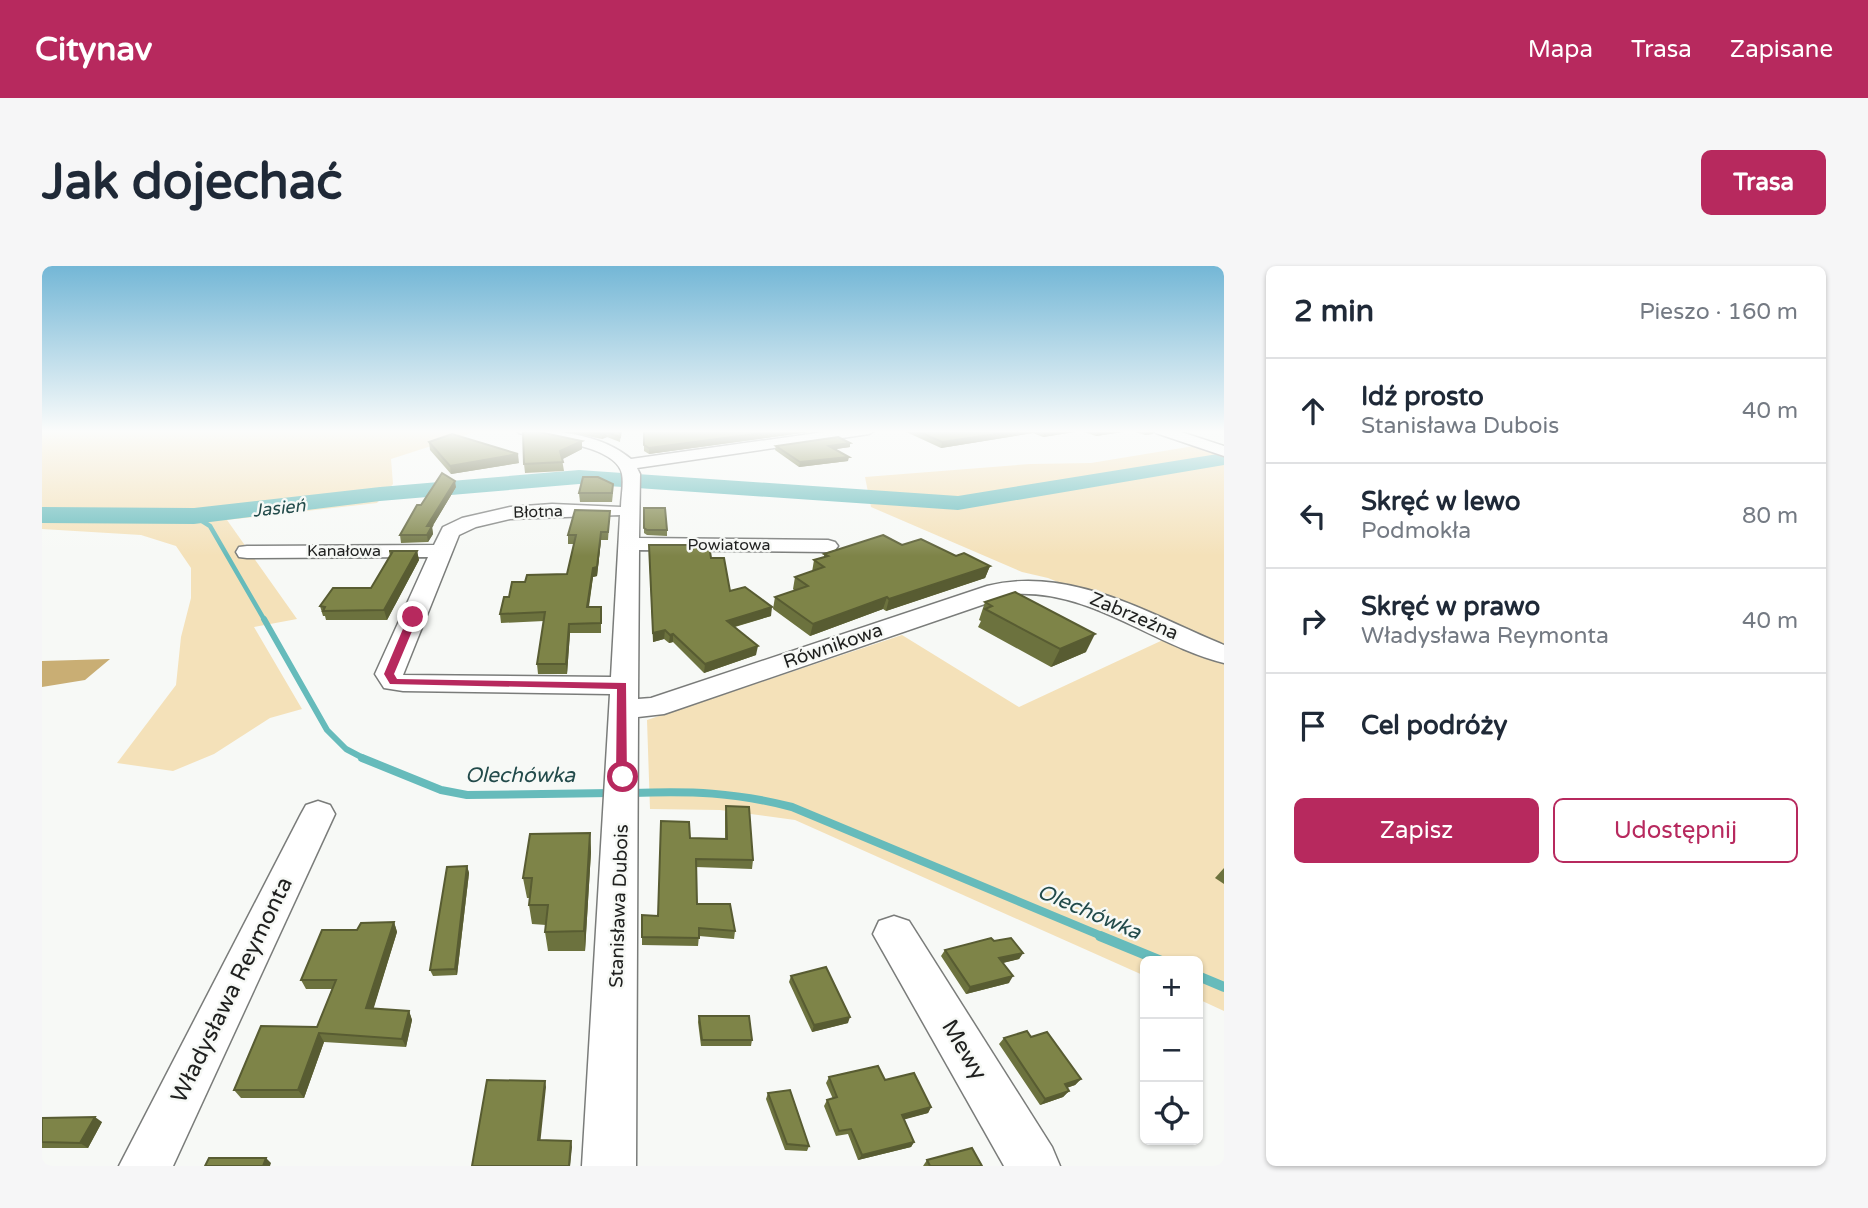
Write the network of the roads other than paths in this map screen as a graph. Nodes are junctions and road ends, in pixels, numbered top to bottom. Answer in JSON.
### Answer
{"nodes":[{"id":1,"x":625,"y":472,"type":"edge"},
{"id":2,"x":683,"y":472,"type":"edge"},
{"id":3,"x":630,"y":484,"type":"junction"},
{"id":4,"x":445,"y":541,"type":"junction"},
{"id":5,"x":629,"y":544,"type":"junction"},
{"id":6,"x":828,"y":546,"type":"dead end"},
{"id":7,"x":247,"y":552,"type":"dead end"},
{"id":8,"x":1042,"y":585,"type":"joint"},
{"id":9,"x":1224,"y":655,"type":"edge"},
{"id":10,"x":390,"y":678,"type":"joint"},
{"id":11,"x":623,"y":697,"type":"junction"},
{"id":12,"x":318,"y":814,"type":"dead end"},
{"id":13,"x":894,"y":934,"type":"dead end"},
{"id":14,"x":146,"y":1166,"type":"edge"},
{"id":15,"x":608,"y":1166,"type":"edge"},
{"id":16,"x":1033,"y":1166,"type":"edge"}],
"edges":[{"from":1,"to":3,"type":"street"},
{"from":2,"to":3,"type":"street","name":"Błotna"},
{"from":3,"to":4,"type":"street","name":"Błotna"},
{"from":3,"to":5,"type":"street","name":"Stanisława Dubois"},
{"from":4,"to":7,"type":"street","name":"Kanałowa"},
{"from":4,"to":10,"type":"street"},
{"from":5,"to":6,"type":"street","name":"Powiatowa"},
{"from":5,"to":11,"type":"street","name":"Stanisława Dubois"},
{"from":8,"to":9,"type":"street","name":"Zabrzeźna"},
{"from":8,"to":11,"type":"street","name":"Równikowa"},
{"from":10,"to":11,"type":"street"},
{"from":11,"to":15,"type":"street","name":"Stanisława Dubois"},
{"from":12,"to":14,"type":"street","name":"Władysława Reymonta"},
{"from":13,"to":16,"type":"street","name":"Mewy"}]}
